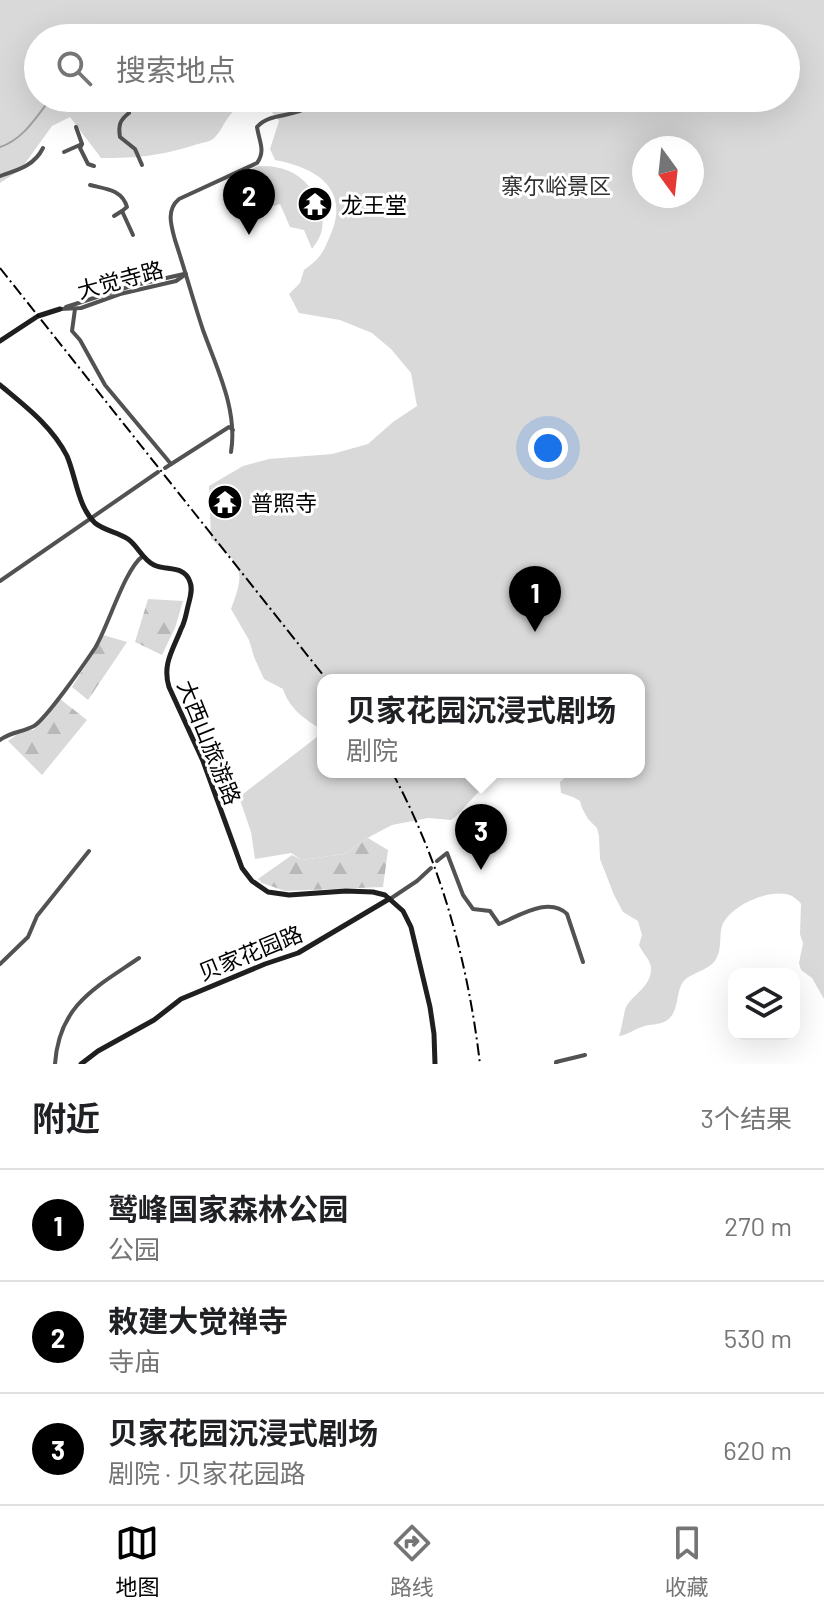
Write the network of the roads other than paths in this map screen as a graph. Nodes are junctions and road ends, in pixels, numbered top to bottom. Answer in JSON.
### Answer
{"nodes":[{"id":1,"x":129,"y":112,"type":"edge"},
{"id":2,"x":302,"y":112,"type":"edge"},
{"id":3,"x":76,"y":127,"type":"dead end"},
{"id":4,"x":82,"y":144,"type":"junction"},
{"id":5,"x":43,"y":148,"type":"dead end"},
{"id":6,"x":64,"y":152,"type":"dead end"},
{"id":7,"x":142,"y":165,"type":"dead end"},
{"id":8,"x":94,"y":166,"type":"dead end"},
{"id":9,"x":0,"y":176,"type":"edge"},
{"id":10,"x":90,"y":185,"type":"dead end"},
{"id":11,"x":122,"y":211,"type":"junction"},
{"id":12,"x":114,"y":216,"type":"dead end"},
{"id":13,"x":133,"y":235,"type":"dead end"},
{"id":14,"x":186,"y":274,"type":"junction"},
{"id":15,"x":60,"y":309,"type":"junction"},
{"id":16,"x":75,"y":309,"type":"junction"},
{"id":17,"x":0,"y":341,"type":"edge"},
{"id":18,"x":0,"y":385,"type":"edge"},
{"id":19,"x":234,"y":432,"type":"junction"},
{"id":20,"x":231,"y":452,"type":"dead end"},
{"id":21,"x":158,"y":472,"type":"dead end"},
{"id":22,"x":91,"y":519,"type":"junction"},
{"id":23,"x":143,"y":556,"type":"junction"},
{"id":24,"x":0,"y":581,"type":"edge"},
{"id":25,"x":0,"y":740,"type":"edge"},
{"id":26,"x":89,"y":851,"type":"dead end"},
{"id":27,"x":437,"y":861,"type":"dead end"},
{"id":28,"x":431,"y":868,"type":"dead end"},
{"id":29,"x":390,"y":899,"type":"junction"},
{"id":30,"x":139,"y":958,"type":"dead end"},
{"id":31,"x":583,"y":962,"type":"dead end"},
{"id":32,"x":0,"y":964,"type":"edge"},
{"id":33,"x":585,"y":1055,"type":"dead end"},
{"id":34,"x":55,"y":1064,"type":"edge"},
{"id":35,"x":81,"y":1064,"type":"edge"},
{"id":36,"x":435,"y":1064,"type":"edge"},
{"id":37,"x":556,"y":1064,"type":"edge"}],
"edges":[{"from":1,"to":7,"type":"street"},
{"from":2,"to":14,"type":"street"},
{"from":3,"to":4,"type":"street"},
{"from":4,"to":6,"type":"street"},
{"from":4,"to":8,"type":"street"},
{"from":5,"to":9,"type":"street"},
{"from":10,"to":11,"type":"street"},
{"from":11,"to":12,"type":"street"},
{"from":11,"to":13,"type":"street"},
{"from":14,"to":15,"type":"street","name":"大觉寺路"},
{"from":14,"to":16,"type":"street","name":"大觉寺路"},
{"from":14,"to":19,"type":"street"},
{"from":15,"to":16,"type":"street","name":"大觉寺路"},
{"from":15,"to":17,"type":"street","name":"大觉寺路"},
{"from":16,"to":19,"type":"street"},
{"from":18,"to":22,"type":"street"},
{"from":19,"to":20,"type":"street"},
{"from":21,"to":22,"type":"street"},
{"from":22,"to":23,"type":"street","name":"大西山旅游路"},
{"from":22,"to":24,"type":"street"},
{"from":23,"to":25,"type":"street"},
{"from":23,"to":29,"type":"street","name":"大西山旅游路"},
{"from":26,"to":32,"type":"street"},
{"from":27,"to":31,"type":"street"},
{"from":28,"to":29,"type":"street","name":"贝家花园路"},
{"from":29,"to":35,"type":"street","name":"贝家花园路"},
{"from":29,"to":36,"type":"street"},
{"from":30,"to":34,"type":"street"},
{"from":33,"to":37,"type":"street"}]}
